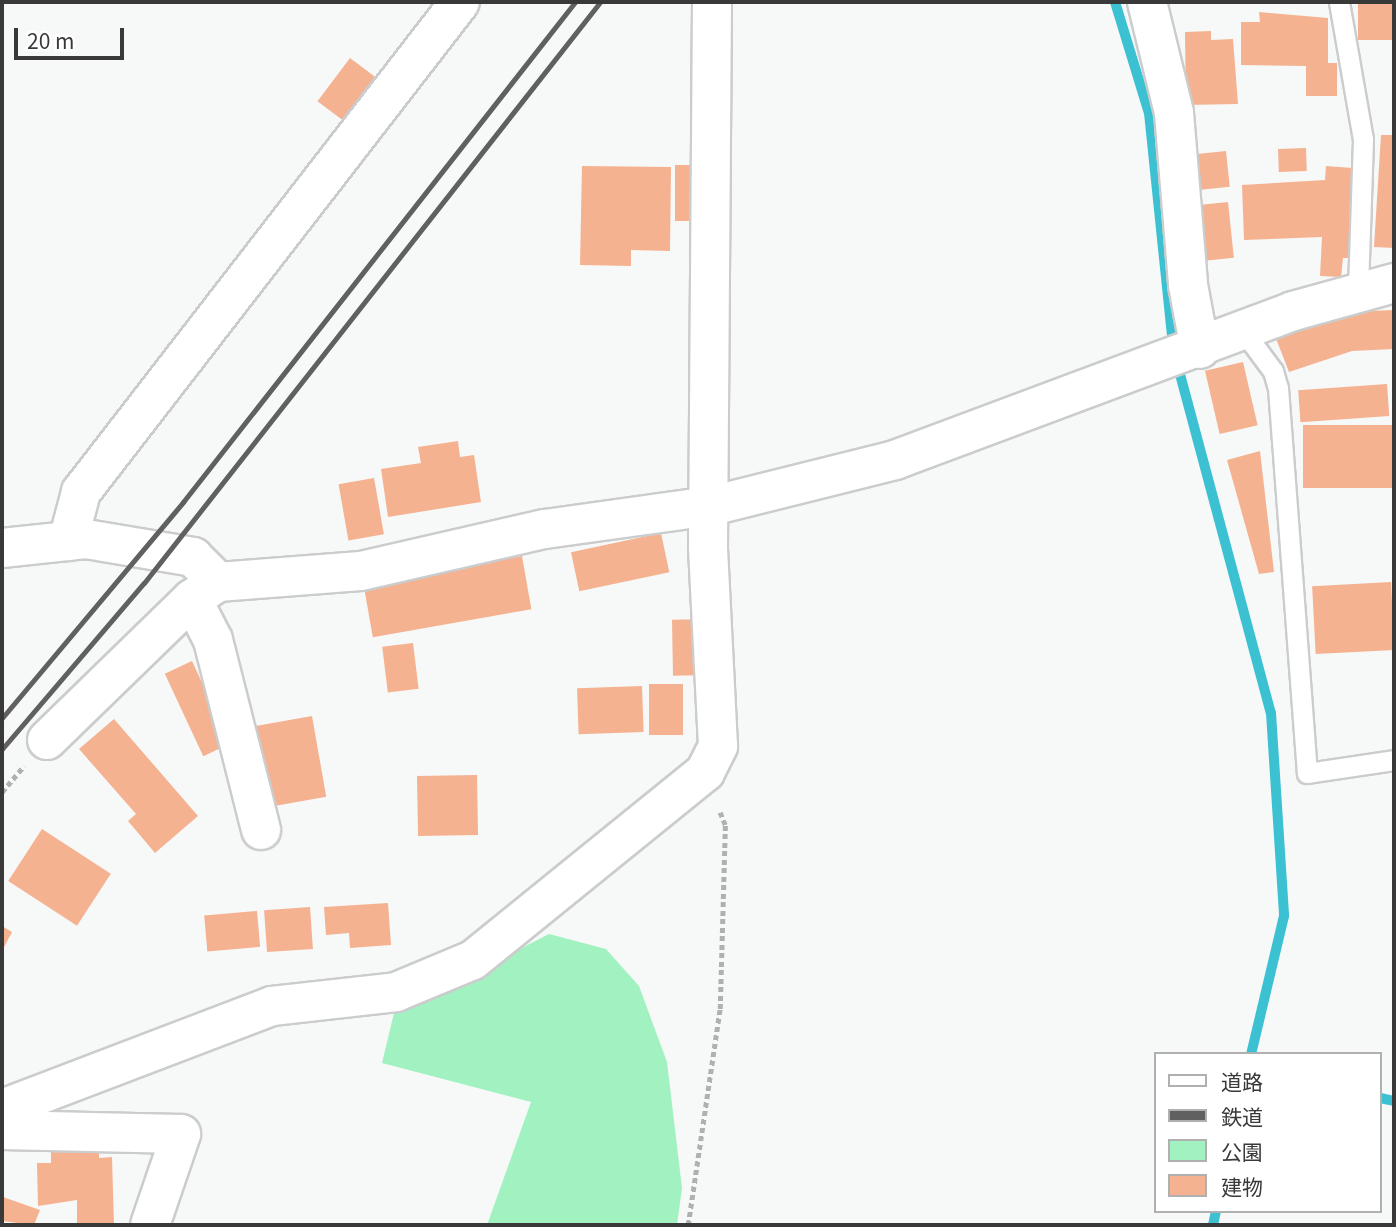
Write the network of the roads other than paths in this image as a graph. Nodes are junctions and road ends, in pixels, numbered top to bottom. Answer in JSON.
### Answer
{"nodes":[{"id":1,"x":460,"y":2,"type":"edge"},
{"id":2,"x":712,"y":2,"type":"edge"},
{"id":3,"x":1147,"y":2,"type":"edge"},
{"id":4,"x":1339,"y":2,"type":"edge"},
{"id":5,"x":1376,"y":286,"type":"edge"},
{"id":6,"x":1244,"y":332,"type":"junction"},
{"id":7,"x":1184,"y":355,"type":"junction"},
{"id":8,"x":711,"y":506,"type":"junction"},
{"id":9,"x":68,"y":541,"type":"junction"},
{"id":10,"x":2,"y":548,"type":"edge"},
{"id":11,"x":205,"y":591,"type":"junction"},
{"id":12,"x":47,"y":740,"type":"dead end"},
{"id":13,"x":1394,"y":760,"type":"edge"},
{"id":14,"x":261,"y":830,"type":"dead end"},
{"id":15,"x":2,"y":1109,"type":"edge"},
{"id":16,"x":2,"y":1130,"type":"edge"},
{"id":17,"x":150,"y":1225,"type":"edge"}],
"edges":[{"from":1,"to":9,"type":"street"},
{"from":2,"to":8,"type":"street"},
{"from":3,"to":7,"type":"street"},
{"from":4,"to":5,"type":"lane"},
{"from":5,"to":6,"type":"street"},
{"from":6,"to":7,"type":"street"},
{"from":6,"to":13,"type":"lane"},
{"from":7,"to":8,"type":"street"},
{"from":8,"to":11,"type":"street"},
{"from":8,"to":15,"type":"street"},
{"from":9,"to":10,"type":"street"},
{"from":9,"to":11,"type":"street"},
{"from":11,"to":12,"type":"street"},
{"from":11,"to":14,"type":"street"},
{"from":16,"to":17,"type":"street"}]}
